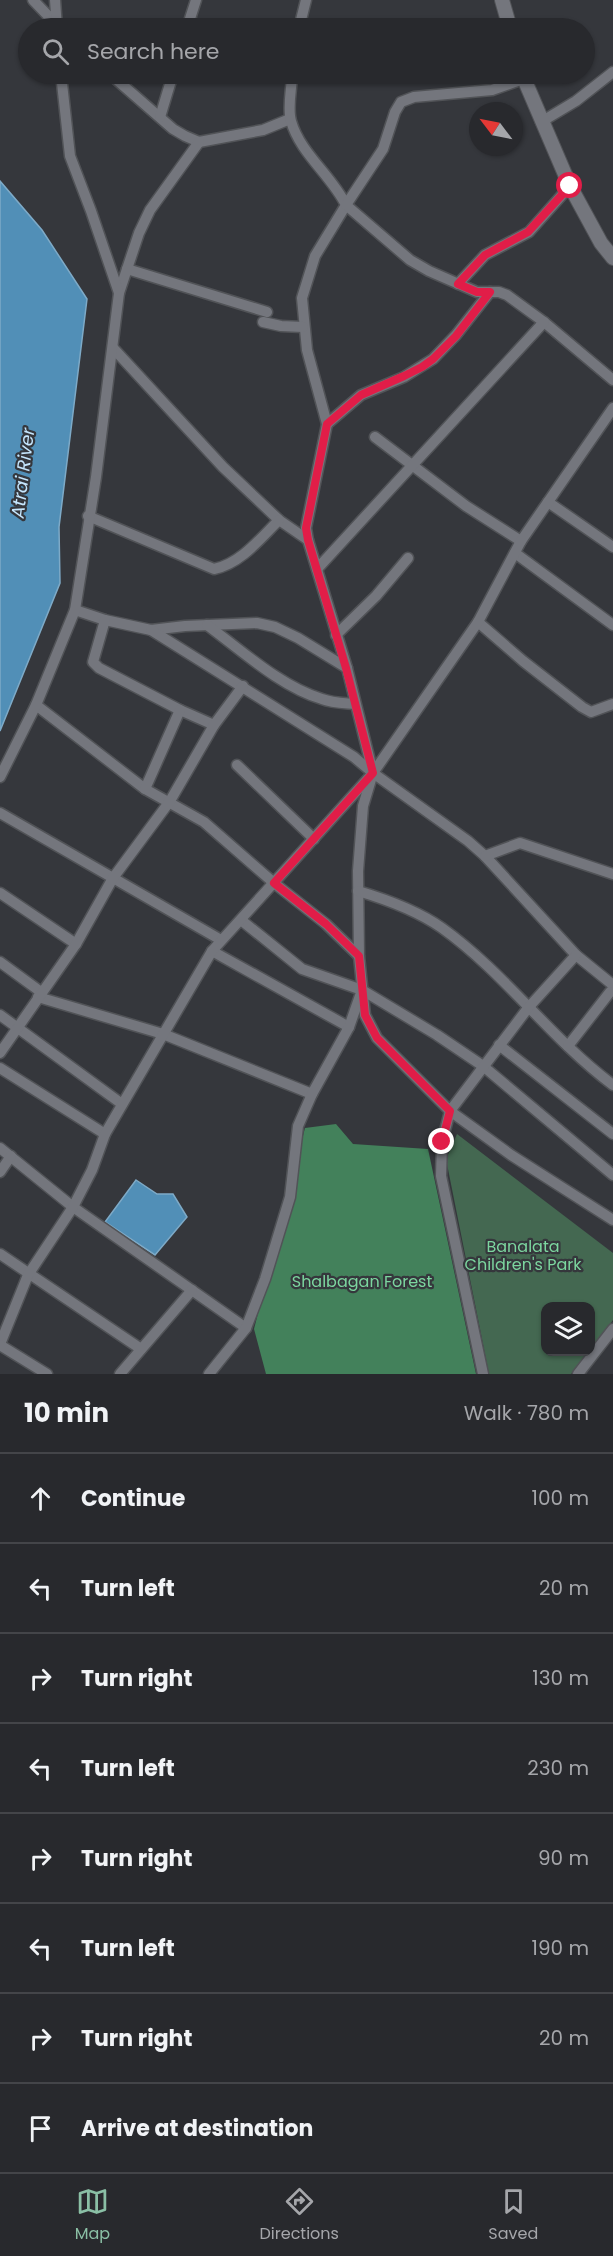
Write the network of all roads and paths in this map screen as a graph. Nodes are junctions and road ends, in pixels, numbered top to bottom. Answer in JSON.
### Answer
{"nodes":[{"id":1,"x":33,"y":0,"type":"edge"},
{"id":2,"x":56,"y":0,"type":"edge"},
{"id":3,"x":196,"y":0,"type":"edge"},
{"id":4,"x":306,"y":0,"type":"edge"},
{"id":5,"x":502,"y":0,"type":"edge"},
{"id":6,"x":49,"y":18,"type":"edge"},
{"id":7,"x":57,"y":18,"type":"edge"},
{"id":8,"x":190,"y":18,"type":"edge"},
{"id":9,"x":302,"y":18,"type":"edge"},
{"id":10,"x":507,"y":18,"type":"edge"},
{"id":11,"x":613,"y":72,"type":"edge"},
{"id":12,"x":62,"y":84,"type":"edge"},
{"id":13,"x":122,"y":84,"type":"edge"},
{"id":14,"x":170,"y":84,"type":"edge"},
{"id":15,"x":292,"y":84,"type":"edge"},
{"id":16,"x":505,"y":84,"type":"edge"},
{"id":17,"x":526,"y":84,"type":"edge"},
{"id":18,"x":160,"y":117,"type":"junction"},
{"id":19,"x":290,"y":119,"type":"junction"},
{"id":20,"x":542,"y":122,"type":"junction"},
{"id":21,"x":199,"y":142,"type":"junction"},
{"id":22,"x":570,"y":186,"type":"junction"},
{"id":23,"x":345,"y":205,"type":"junction"},
{"id":24,"x":613,"y":258,"type":"edge"},
{"id":25,"x":127,"y":269,"type":"junction"},
{"id":26,"x":458,"y":284,"type":"junction"},
{"id":27,"x":490,"y":292,"type":"junction"},
{"id":28,"x":119,"y":293,"type":"junction"},
{"id":29,"x":544,"y":322,"type":"junction"},
{"id":30,"x":303,"y":327,"type":"junction"},
{"id":31,"x":113,"y":348,"type":"junction"},
{"id":32,"x":613,"y":380,"type":"edge"},
{"id":33,"x":613,"y":408,"type":"edge"},
{"id":34,"x":327,"y":424,"type":"junction"},
{"id":35,"x":375,"y":437,"type":"dead end"},
{"id":36,"x":413,"y":466,"type":"junction"},
{"id":37,"x":548,"y":502,"type":"junction"},
{"id":38,"x":88,"y":516,"type":"junction"},
{"id":39,"x":279,"y":520,"type":"junction"},
{"id":40,"x":308,"y":540,"type":"junction"},
{"id":41,"x":521,"y":541,"type":"junction"},
{"id":42,"x":613,"y":548,"type":"edge"},
{"id":43,"x":514,"y":553,"type":"junction"},
{"id":44,"x":408,"y":558,"type":"dead end"},
{"id":45,"x":317,"y":569,"type":"junction"},
{"id":46,"x":75,"y":610,"type":"junction"},
{"id":47,"x":105,"y":620,"type":"junction"},
{"id":48,"x":478,"y":622,"type":"junction"},
{"id":49,"x":207,"y":625,"type":"junction"},
{"id":50,"x":613,"y":626,"type":"edge"},
{"id":51,"x":151,"y":630,"type":"junction"},
{"id":52,"x":336,"y":634,"type":"junction"},
{"id":53,"x":346,"y":668,"type":"junction"},
{"id":54,"x":243,"y":686,"type":"junction"},
{"id":55,"x":355,"y":704,"type":"junction"},
{"id":56,"x":613,"y":704,"type":"edge"},
{"id":57,"x":36,"y":705,"type":"junction"},
{"id":58,"x":180,"y":710,"type":"junction"},
{"id":59,"x":214,"y":725,"type":"junction"},
{"id":60,"x":237,"y":765,"type":"dead end"},
{"id":61,"x":373,"y":773,"type":"junction"},
{"id":62,"x":0,"y":777,"type":"edge"},
{"id":63,"x":145,"y":789,"type":"junction"},
{"id":64,"x":170,"y":801,"type":"junction"},
{"id":65,"x":0,"y":813,"type":"edge"},
{"id":66,"x":314,"y":839,"type":"junction"},
{"id":67,"x":485,"y":856,"type":"junction"},
{"id":68,"x":613,"y":874,"type":"edge"},
{"id":69,"x":113,"y":878,"type":"junction"},
{"id":70,"x":274,"y":883,"type":"junction"},
{"id":71,"x":358,"y":891,"type":"junction"},
{"id":72,"x":0,"y":893,"type":"edge"},
{"id":73,"x":241,"y":920,"type":"junction"},
{"id":74,"x":221,"y":940,"type":"junction"},
{"id":75,"x":76,"y":944,"type":"junction"},
{"id":76,"x":212,"y":951,"type":"junction"},
{"id":77,"x":359,"y":956,"type":"junction"},
{"id":78,"x":576,"y":956,"type":"junction"},
{"id":79,"x":0,"y":962,"type":"edge"},
{"id":80,"x":611,"y":988,"type":"edge"},
{"id":81,"x":362,"y":990,"type":"junction"},
{"id":82,"x":40,"y":995,"type":"junction"},
{"id":83,"x":528,"y":1008,"type":"junction"},
{"id":84,"x":0,"y":1015,"type":"edge"},
{"id":85,"x":349,"y":1027,"type":"junction"},
{"id":86,"x":18,"y":1028,"type":"junction"},
{"id":87,"x":163,"y":1034,"type":"junction"},
{"id":88,"x":499,"y":1045,"type":"junction"},
{"id":89,"x":568,"y":1046,"type":"junction"},
{"id":90,"x":0,"y":1053,"type":"edge"},
{"id":91,"x":483,"y":1066,"type":"junction"},
{"id":92,"x":0,"y":1068,"type":"edge"},
{"id":93,"x":613,"y":1085,"type":"edge"},
{"id":94,"x":312,"y":1094,"type":"junction"},
{"id":95,"x":122,"y":1104,"type":"junction"},
{"id":96,"x":450,"y":1111,"type":"junction"},
{"id":97,"x":105,"y":1134,"type":"junction"},
{"id":98,"x":613,"y":1134,"type":"edge"},
{"id":99,"x":0,"y":1148,"type":"edge"},
{"id":100,"x":11,"y":1156,"type":"junction"},
{"id":101,"x":0,"y":1172,"type":"edge"},
{"id":102,"x":613,"y":1175,"type":"edge"},
{"id":103,"x":72,"y":1207,"type":"junction"},
{"id":104,"x":613,"y":1220,"type":"edge"},
{"id":105,"x":0,"y":1254,"type":"edge"},
{"id":106,"x":28,"y":1275,"type":"junction"},
{"id":107,"x":192,"y":1290,"type":"junction"},
{"id":108,"x":246,"y":1328,"type":"junction"},
{"id":109,"x":613,"y":1329,"type":"edge"},
{"id":110,"x":609,"y":1341,"type":"edge"},
{"id":111,"x":0,"y":1345,"type":"edge"},
{"id":112,"x":141,"y":1349,"type":"junction"},
{"id":113,"x":46,"y":1374,"type":"edge"},
{"id":114,"x":120,"y":1374,"type":"edge"},
{"id":115,"x":209,"y":1374,"type":"edge"},
{"id":116,"x":483,"y":1374,"type":"edge"},
{"id":117,"x":578,"y":1374,"type":"edge"}],
"edges":[{"from":1,"to":6,"type":"street"},
{"from":2,"to":7,"type":"street"},
{"from":3,"to":8,"type":"street"},
{"from":4,"to":9,"type":"street"},
{"from":5,"to":10,"type":"street"},
{"from":11,"to":20,"type":"street"},
{"from":12,"to":28,"type":"street"},
{"from":13,"to":18,"type":"street"},
{"from":14,"to":18,"type":"street"},
{"from":15,"to":19,"type":"street"},
{"from":16,"to":23,"type":"street"},
{"from":17,"to":20,"type":"street"},
{"from":18,"to":21,"type":"street"},
{"from":19,"to":21,"type":"street"},
{"from":19,"to":23,"type":"street"},
{"from":20,"to":22,"type":"street"},
{"from":21,"to":25,"type":"street"},
{"from":22,"to":24,"type":"street"},
{"from":22,"to":26,"type":"street"},
{"from":23,"to":26,"type":"street"},
{"from":23,"to":30,"type":"street"},
{"from":25,"to":28,"type":"street"},
{"from":25,"to":30,"type":"street"},
{"from":26,"to":27,"type":"street"},
{"from":27,"to":29,"type":"street"},
{"from":27,"to":34,"type":"street"},
{"from":28,"to":31,"type":"street"},
{"from":29,"to":32,"type":"street"},
{"from":29,"to":36,"type":"street"},
{"from":30,"to":34,"type":"street"},
{"from":31,"to":38,"type":"street"},
{"from":31,"to":39,"type":"street"},
{"from":33,"to":37,"type":"street"},
{"from":34,"to":40,"type":"street"},
{"from":35,"to":36,"type":"street"},
{"from":36,"to":41,"type":"street"},
{"from":36,"to":45,"type":"street"},
{"from":37,"to":41,"type":"street"},
{"from":37,"to":42,"type":"street"},
{"from":38,"to":39,"type":"street"},
{"from":38,"to":46,"type":"street"},
{"from":39,"to":40,"type":"street"},
{"from":40,"to":45,"type":"street"},
{"from":41,"to":43,"type":"street"},
{"from":43,"to":48,"type":"street"},
{"from":43,"to":50,"type":"street"},
{"from":44,"to":52,"type":"street"},
{"from":45,"to":52,"type":"street"},
{"from":46,"to":47,"type":"street"},
{"from":46,"to":57,"type":"street"},
{"from":47,"to":51,"type":"street"},
{"from":47,"to":58,"type":"street"},
{"from":48,"to":56,"type":"street"},
{"from":48,"to":61,"type":"street"},
{"from":49,"to":51,"type":"street"},
{"from":49,"to":53,"type":"street"},
{"from":49,"to":55,"type":"street"},
{"from":51,"to":54,"type":"street"},
{"from":52,"to":53,"type":"street"},
{"from":53,"to":55,"type":"street"},
{"from":54,"to":59,"type":"street"},
{"from":54,"to":61,"type":"street"},
{"from":55,"to":61,"type":"street"},
{"from":57,"to":62,"type":"street"},
{"from":57,"to":63,"type":"street"},
{"from":58,"to":59,"type":"street"},
{"from":58,"to":63,"type":"street"},
{"from":59,"to":64,"type":"street"},
{"from":60,"to":66,"type":"street"},
{"from":61,"to":66,"type":"street"},
{"from":61,"to":67,"type":"street"},
{"from":61,"to":71,"type":"street"},
{"from":63,"to":64,"type":"street"},
{"from":64,"to":69,"type":"street"},
{"from":64,"to":70,"type":"street"},
{"from":65,"to":69,"type":"street"},
{"from":66,"to":70,"type":"street"},
{"from":67,"to":68,"type":"street"},
{"from":67,"to":78,"type":"street"},
{"from":69,"to":74,"type":"street"},
{"from":69,"to":75,"type":"street"},
{"from":70,"to":73,"type":"street"},
{"from":70,"to":77,"type":"street"},
{"from":71,"to":77,"type":"street"},
{"from":71,"to":83,"type":"street"},
{"from":72,"to":75,"type":"street"},
{"from":73,"to":74,"type":"street"},
{"from":73,"to":81,"type":"street"},
{"from":74,"to":76,"type":"street"},
{"from":75,"to":82,"type":"street"},
{"from":76,"to":85,"type":"street"},
{"from":76,"to":87,"type":"street"},
{"from":77,"to":81,"type":"street"},
{"from":78,"to":80,"type":"street"},
{"from":78,"to":83,"type":"street"},
{"from":79,"to":82,"type":"street"},
{"from":80,"to":89,"type":"street"},
{"from":81,"to":85,"type":"street"},
{"from":81,"to":91,"type":"street"},
{"from":81,"to":96,"type":"street"},
{"from":82,"to":86,"type":"street"},
{"from":82,"to":87,"type":"street"},
{"from":83,"to":88,"type":"street"},
{"from":83,"to":89,"type":"street"},
{"from":84,"to":86,"type":"street"},
{"from":85,"to":94,"type":"street"},
{"from":86,"to":90,"type":"street"},
{"from":86,"to":95,"type":"street"},
{"from":87,"to":94,"type":"street"},
{"from":87,"to":95,"type":"street"},
{"from":88,"to":91,"type":"street"},
{"from":88,"to":98,"type":"street"},
{"from":89,"to":93,"type":"street"},
{"from":91,"to":96,"type":"street"},
{"from":91,"to":102,"type":"street"},
{"from":92,"to":97,"type":"street"},
{"from":94,"to":108,"type":"street"},
{"from":95,"to":97,"type":"street"},
{"from":96,"to":104,"type":"street"},
{"from":96,"to":116,"type":"street"},
{"from":97,"to":103,"type":"street"},
{"from":99,"to":100,"type":"street"},
{"from":100,"to":101,"type":"street"},
{"from":100,"to":103,"type":"street"},
{"from":103,"to":106,"type":"street"},
{"from":103,"to":107,"type":"street"},
{"from":105,"to":106,"type":"street"},
{"from":106,"to":111,"type":"street"},
{"from":106,"to":112,"type":"street"},
{"from":107,"to":108,"type":"street"},
{"from":107,"to":112,"type":"street"},
{"from":108,"to":115,"type":"street"},
{"from":109,"to":110,"type":"street"},
{"from":110,"to":117,"type":"street"},
{"from":111,"to":113,"type":"street"},
{"from":112,"to":114,"type":"street"}]}
